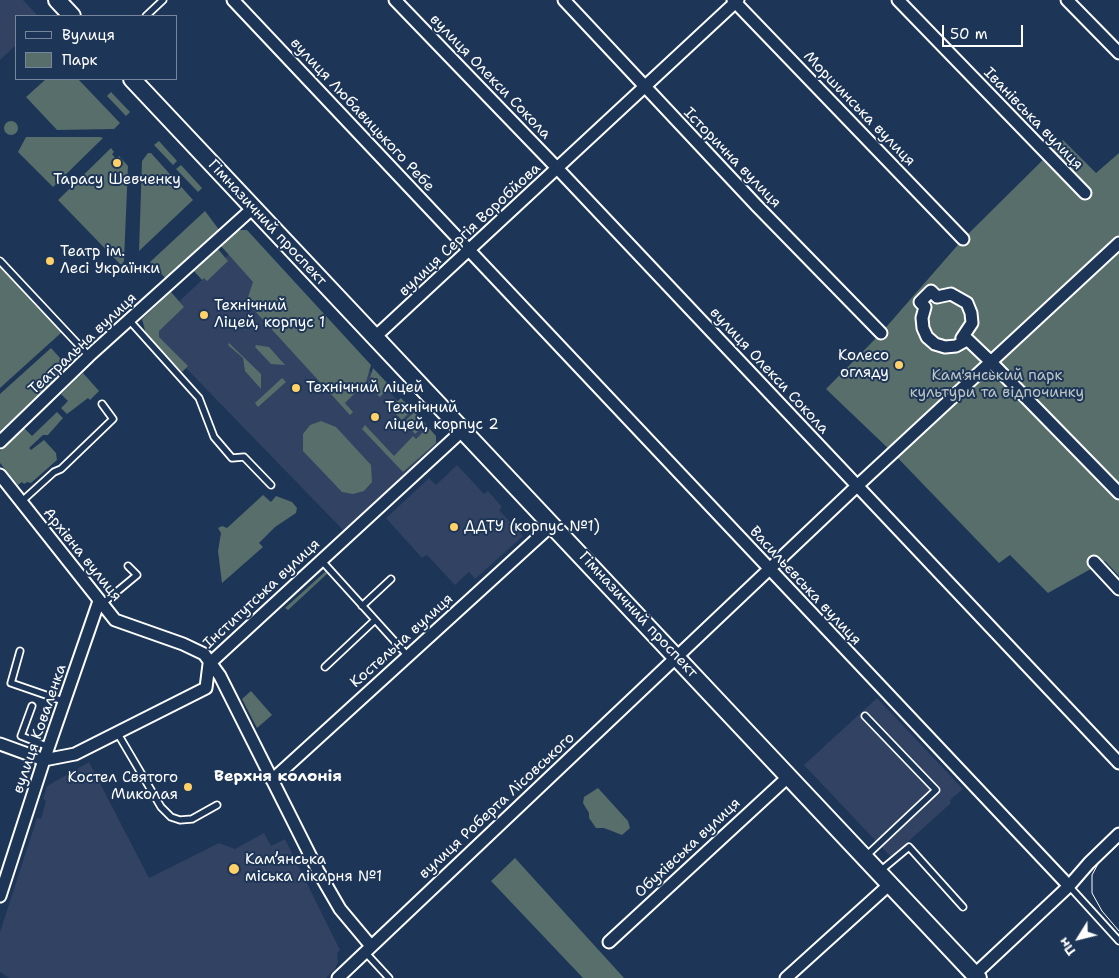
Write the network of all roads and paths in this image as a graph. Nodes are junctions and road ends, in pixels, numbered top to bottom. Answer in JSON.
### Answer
{"nodes":[{"id":1,"x":57,"y":0,"type":"edge"},
{"id":2,"x":163,"y":0,"type":"edge"},
{"id":3,"x":233,"y":0,"type":"edge"},
{"id":4,"x":395,"y":0,"type":"edge"},
{"id":5,"x":564,"y":0,"type":"edge"},
{"id":6,"x":898,"y":0,"type":"edge"},
{"id":7,"x":1067,"y":0,"type":"edge"},
{"id":8,"x":735,"y":1,"type":"edge"},
{"id":9,"x":71,"y":15,"type":"edge"},
{"id":10,"x":147,"y":15,"type":"edge"},
{"id":11,"x":1119,"y":53,"type":"edge"},
{"id":12,"x":133,"y":80,"type":"edge"},
{"id":13,"x":644,"y":87,"type":"junction"},
{"id":14,"x":558,"y":169,"type":"junction"},
{"id":15,"x":1085,"y":193,"type":"dead end"},
{"id":16,"x":253,"y":208,"type":"junction"},
{"id":17,"x":963,"y":240,"type":"dead end"},
{"id":18,"x":1119,"y":243,"type":"edge"},
{"id":19,"x":469,"y":251,"type":"junction"},
{"id":20,"x":0,"y":261,"type":"edge"},
{"id":21,"x":130,"y":320,"type":"junction"},
{"id":22,"x":881,"y":333,"type":"dead end"},
{"id":23,"x":375,"y":337,"type":"junction"},
{"id":24,"x":964,"y":340,"type":"junction"},
{"id":25,"x":89,"y":356,"type":"junction"},
{"id":26,"x":991,"y":362,"type":"junction"},
{"id":27,"x":102,"y":404,"type":"dead end"},
{"id":28,"x":463,"y":430,"type":"junction"},
{"id":29,"x":0,"y":442,"type":"edge"},
{"id":30,"x":2,"y":484,"type":"edge"},
{"id":31,"x":271,"y":485,"type":"dead end"},
{"id":32,"x":857,"y":486,"type":"junction"},
{"id":33,"x":1117,"y":487,"type":"edge"},
{"id":34,"x":21,"y":502,"type":"junction"},
{"id":35,"x":553,"y":524,"type":"junction"},
{"id":36,"x":321,"y":559,"type":"junction"},
{"id":37,"x":1094,"y":562,"type":"dead end"},
{"id":38,"x":128,"y":566,"type":"dead end"},
{"id":39,"x":769,"y":570,"type":"junction"},
{"id":40,"x":391,"y":578,"type":"dead end"},
{"id":41,"x":1119,"y":589,"type":"edge"},
{"id":42,"x":101,"y":602,"type":"junction"},
{"id":43,"x":362,"y":606,"type":"junction"},
{"id":44,"x":375,"y":620,"type":"junction"},
{"id":45,"x":20,"y":651,"type":"dead end"},
{"id":46,"x":407,"y":655,"type":"junction"},
{"id":47,"x":678,"y":657,"type":"junction"},
{"id":48,"x":209,"y":664,"type":"junction"},
{"id":49,"x":325,"y":667,"type":"dead end"},
{"id":50,"x":66,"y":702,"type":"junction"},
{"id":51,"x":32,"y":706,"type":"dead end"},
{"id":52,"x":865,"y":716,"type":"dead end"},
{"id":53,"x":118,"y":734,"type":"junction"},
{"id":54,"x":0,"y":744,"type":"edge"},
{"id":55,"x":49,"y":747,"type":"junction"},
{"id":56,"x":44,"y":760,"type":"junction"},
{"id":57,"x":1119,"y":763,"type":"edge"},
{"id":58,"x":788,"y":777,"type":"junction"},
{"id":59,"x":272,"y":780,"type":"junction"},
{"id":60,"x":217,"y":805,"type":"dead end"},
{"id":61,"x":1119,"y":834,"type":"edge"},
{"id":62,"x":865,"y":857,"type":"junction"},
{"id":63,"x":885,"y":878,"type":"junction"},
{"id":64,"x":1069,"y":886,"type":"junction"},
{"id":65,"x":0,"y":896,"type":"edge"},
{"id":66,"x":963,"y":907,"type":"dead end"},
{"id":67,"x":1119,"y":941,"type":"edge"},
{"id":68,"x":609,"y":942,"type":"dead end"},
{"id":69,"x":368,"y":949,"type":"junction"},
{"id":70,"x":977,"y":976,"type":"edge"},
{"id":71,"x":338,"y":978,"type":"edge"},
{"id":72,"x":389,"y":978,"type":"edge"},
{"id":73,"x":786,"y":978,"type":"edge"}],
"edges":[{"from":1,"to":9,"type":"main road"},
{"from":2,"to":10,"type":"lane"},
{"from":3,"to":19,"type":"street","name":"вулиця Любавицького Ребе"},
{"from":4,"to":14,"type":"street","name":"вулиця Олекси Сокола"},
{"from":5,"to":13,"type":"street","name":"Історична вулиця"},
{"from":6,"to":15,"type":"street","name":"Іванівська вулиця"},
{"from":7,"to":11,"type":"street"},
{"from":8,"to":13,"type":"street","name":"вулиця Сергія Воробйова"},
{"from":8,"to":17,"type":"street","name":"Моршинська вулиця"},
{"from":12,"to":16,"type":"main road","name":"Гімназичний проспект"},
{"from":13,"to":14,"type":"street","name":"вулиця Сергія Воробйова"},
{"from":13,"to":22,"type":"street","name":"Історична вулиця"},
{"from":14,"to":19,"type":"street","name":"вулиця Сергія Воробйова"},
{"from":14,"to":32,"type":"street","name":"вулиця Олекси Сокола"},
{"from":16,"to":21,"type":"street","name":"Театральна вулиця"},
{"from":16,"to":23,"type":"main road","name":"Гімназичний проспект"},
{"from":18,"to":26,"type":"street","name":"вулиця Роберта Лісовського"},
{"from":19,"to":23,"type":"street","name":"вулиця Сергія Воробйова"},
{"from":19,"to":39,"type":"street","name":"Васильєвська вулиця"},
{"from":20,"to":25,"type":"lane"},
{"from":21,"to":25,"type":"street","name":"Театральна вулиця"},
{"from":21,"to":31,"type":"lane"},
{"from":23,"to":28,"type":"main road","name":"Гімназичний проспект"},
{"from":24,"to":24,"type":"street"},
{"from":24,"to":26,"type":"street"},
{"from":25,"to":29,"type":"street","name":"Театральна вулиця"},
{"from":26,"to":32,"type":"street","name":"вулиця Роберта Лісовського"},
{"from":26,"to":33,"type":"street"},
{"from":27,"to":34,"type":"lane"},
{"from":28,"to":35,"type":"main road","name":"Гімназичний проспект"},
{"from":28,"to":36,"type":"street","name":"Інститутська вулиця"},
{"from":30,"to":34,"type":"street","name":"Архівна вулиця"},
{"from":32,"to":39,"type":"street","name":"вулиця Роберта Лісовського"},
{"from":32,"to":57,"type":"street","name":"вулиця Олекси Сокола"},
{"from":34,"to":42,"type":"street","name":"Архівна вулиця"},
{"from":35,"to":46,"type":"street","name":"Костельна вулиця"},
{"from":35,"to":47,"type":"main road","name":"Гімназичний проспект"},
{"from":36,"to":43,"type":"lane"},
{"from":36,"to":48,"type":"street","name":"Інститутська вулиця"},
{"from":37,"to":41,"type":"street"},
{"from":38,"to":42,"type":"lane"},
{"from":39,"to":47,"type":"street","name":"вулиця Роберта Лісовського"},
{"from":39,"to":64,"type":"street","name":"Васильєвська вулиця"},
{"from":40,"to":43,"type":"lane"},
{"from":42,"to":48,"type":"street","name":"Архівна вулиця"},
{"from":42,"to":50,"type":"street","name":"вулиця Коваленка"},
{"from":43,"to":44,"type":"lane"},
{"from":44,"to":46,"type":"lane"},
{"from":44,"to":49,"type":"lane"},
{"from":45,"to":50,"type":"lane"},
{"from":46,"to":59,"type":"street","name":"Костельна вулиця"},
{"from":47,"to":58,"type":"main road","name":"Гімназичний проспект"},
{"from":47,"to":69,"type":"street","name":"вулиця Роберта Лісовського"},
{"from":48,"to":53,"type":"street","name":"Інститутська вулиця"},
{"from":48,"to":59,"type":"street","name":"Архівна вулиця"},
{"from":50,"to":55,"type":"street","name":"вулиця Коваленка"},
{"from":51,"to":55,"type":"lane"},
{"from":52,"to":62,"type":"lane"},
{"from":53,"to":56,"type":"street","name":"Інститутська вулиця"},
{"from":53,"to":60,"type":"lane"},
{"from":54,"to":56,"type":"street"},
{"from":55,"to":56,"type":"street","name":"вулиця Коваленка"},
{"from":56,"to":65,"type":"street","name":"вулиця Коваленка"},
{"from":58,"to":62,"type":"main road","name":"Гімназичний проспект"},
{"from":58,"to":68,"type":"street","name":"Обухівська вулиця"},
{"from":59,"to":69,"type":"street","name":"Архівна вулиця"},
{"from":61,"to":64,"type":"street"},
{"from":62,"to":63,"type":"main road","name":"Гімназичний проспект"},
{"from":63,"to":66,"type":"lane"},
{"from":63,"to":70,"type":"main road","name":"Гімназичний проспект"},
{"from":63,"to":73,"type":"street"},
{"from":64,"to":67,"type":"lane","name":"Васильєвська вулиця"},
{"from":64,"to":70,"type":"street"},
{"from":69,"to":71,"type":"street","name":"вулиця Роберта Лісовського"},
{"from":69,"to":72,"type":"lane"}]}
